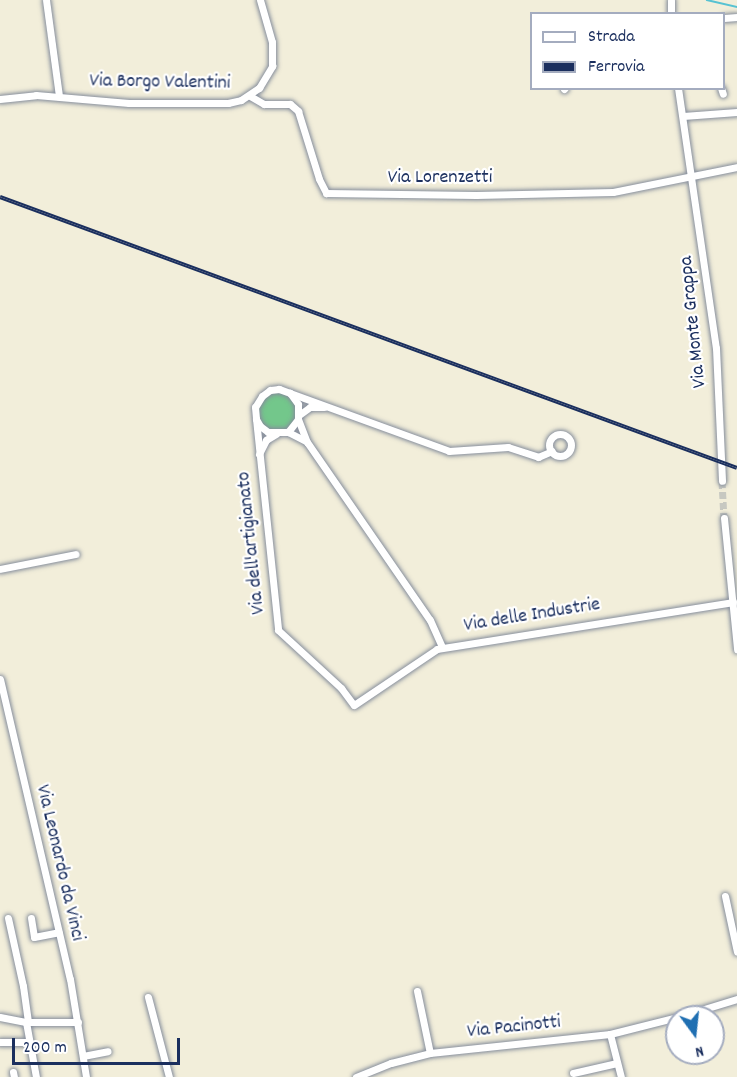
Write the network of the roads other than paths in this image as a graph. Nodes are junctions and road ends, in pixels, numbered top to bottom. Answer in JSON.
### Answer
{"nodes":[{"id":1,"x":46,"y":0,"type":"edge"},
{"id":2,"x":260,"y":0,"type":"edge"},
{"id":3,"x":678,"y":90,"type":"edge"},
{"id":4,"x":59,"y":96,"type":"junction"},
{"id":5,"x":250,"y":96,"type":"junction"},
{"id":6,"x":0,"y":99,"type":"edge"},
{"id":7,"x":737,"y":112,"type":"edge"},
{"id":8,"x":683,"y":116,"type":"junction"},
{"id":9,"x":737,"y":167,"type":"edge"},
{"id":10,"x":692,"y":176,"type":"junction"},
{"id":11,"x":290,"y":393,"type":"junction"},
{"id":12,"x":330,"y":407,"type":"junction"},
{"id":13,"x":299,"y":417,"type":"junction"},
{"id":14,"x":256,"y":420,"type":"junction"},
{"id":15,"x":288,"y":432,"type":"junction"},
{"id":16,"x":276,"y":434,"type":"junction"},
{"id":17,"x":307,"y":442,"type":"junction"},
{"id":18,"x":552,"y":451,"type":"dead end"},
{"id":19,"x":259,"y":454,"type":"junction"},
{"id":20,"x":723,"y":481,"type":"tunnel mouth"},
{"id":21,"x":724,"y":518,"type":"tunnel mouth"},
{"id":22,"x":76,"y":554,"type":"dead end"},
{"id":23,"x":0,"y":569,"type":"edge"},
{"id":24,"x":733,"y":602,"type":"junction"},
{"id":25,"x":442,"y":647,"type":"junction"},
{"id":26,"x":737,"y":649,"type":"edge"},
{"id":27,"x":0,"y":679,"type":"edge"},
{"id":28,"x":354,"y":705,"type":"joint"},
{"id":29,"x":725,"y":897,"type":"dead end"},
{"id":30,"x":8,"y":918,"type":"dead end"},
{"id":31,"x":31,"y":918,"type":"dead end"},
{"id":32,"x":59,"y":932,"type":"junction"},
{"id":33,"x":737,"y":952,"type":"edge"},
{"id":34,"x":417,"y":991,"type":"dead end"},
{"id":35,"x":148,"y":997,"type":"dead end"},
{"id":36,"x":737,"y":999,"type":"edge"},
{"id":37,"x":717,"y":1005,"type":"edge"},
{"id":38,"x":0,"y":1017,"type":"edge"},
{"id":39,"x":665,"y":1020,"type":"edge"},
{"id":40,"x":27,"y":1022,"type":"junction"},
{"id":41,"x":78,"y":1022,"type":"junction"},
{"id":42,"x":610,"y":1034,"type":"junction"},
{"id":43,"x":39,"y":1035,"type":"dead end"},
{"id":44,"x":29,"y":1039,"type":"junction"},
{"id":45,"x":0,"y":1042,"type":"edge"},
{"id":46,"x":108,"y":1051,"type":"dead end"},
{"id":47,"x":430,"y":1053,"type":"junction"},
{"id":48,"x":83,"y":1056,"type":"junction"},
{"id":49,"x":617,"y":1063,"type":"junction"},
{"id":50,"x":573,"y":1073,"type":"dead end"},
{"id":51,"x":36,"y":1077,"type":"edge"},
{"id":52,"x":86,"y":1077,"type":"edge"},
{"id":53,"x":169,"y":1077,"type":"edge"},
{"id":54,"x":356,"y":1077,"type":"edge"},
{"id":55,"x":621,"y":1077,"type":"edge"}],
"edges":[{"from":1,"to":4,"type":"street"},
{"from":2,"to":5,"type":"street","name":"Via Borgo Valentini"},
{"from":3,"to":8,"type":"street","name":"Via Monte Grappa"},
{"from":4,"to":5,"type":"street","name":"Via Borgo Valentini"},
{"from":4,"to":6,"type":"street","name":"Via Borgo Valentini"},
{"from":5,"to":10,"type":"street","name":"Via Lorenzetti"},
{"from":7,"to":8,"type":"street"},
{"from":8,"to":10,"type":"street","name":"Via Monte Grappa"},
{"from":9,"to":10,"type":"street"},
{"from":10,"to":20,"type":"street","name":"Via Monte Grappa"},
{"from":11,"to":12,"type":"street"},
{"from":11,"to":13,"type":"street"},
{"from":11,"to":14,"type":"street","name":"Via dell'artigianato"},
{"from":12,"to":13,"type":"street"},
{"from":12,"to":18,"type":"street"},
{"from":13,"to":15,"type":"street"},
{"from":13,"to":17,"type":"street"},
{"from":14,"to":16,"type":"street"},
{"from":14,"to":19,"type":"street","name":"Via dell'artigianato"},
{"from":15,"to":16,"type":"street"},
{"from":15,"to":17,"type":"street"},
{"from":16,"to":19,"type":"street","name":"Via dell'artigianato"},
{"from":17,"to":25,"type":"street"},
{"from":19,"to":28,"type":"street","name":"Via dell'artigianato"},
{"from":21,"to":24,"type":"street"},
{"from":22,"to":23,"type":"street"},
{"from":24,"to":25,"type":"street","name":"Via delle Industrie"},
{"from":24,"to":26,"type":"street"},
{"from":25,"to":28,"type":"street","name":"Via delle Industrie"},
{"from":27,"to":32,"type":"street","name":"Via Leonardo da Vinci"},
{"from":29,"to":33,"type":"street"},
{"from":30,"to":40,"type":"street"},
{"from":31,"to":32,"type":"street"},
{"from":32,"to":41,"type":"street","name":"Via Leonardo da Vinci"},
{"from":34,"to":47,"type":"street"},
{"from":35,"to":53,"type":"street"},
{"from":36,"to":37,"type":"street","name":"Via Pacinotti"},
{"from":38,"to":40,"type":"street"},
{"from":39,"to":42,"type":"street","name":"Via Pacinotti"},
{"from":40,"to":41,"type":"street"},
{"from":40,"to":44,"type":"street"},
{"from":41,"to":48,"type":"street","name":"Via Leonardo da Vinci"},
{"from":42,"to":47,"type":"street","name":"Via Pacinotti"},
{"from":42,"to":49,"type":"street"},
{"from":43,"to":44,"type":"street"},
{"from":44,"to":45,"type":"street"},
{"from":44,"to":51,"type":"street"},
{"from":46,"to":48,"type":"street"},
{"from":47,"to":54,"type":"street","name":"Via Pacinotti"},
{"from":48,"to":52,"type":"street","name":"Via Leonardo da Vinci"},
{"from":49,"to":50,"type":"street"},
{"from":49,"to":55,"type":"street"}]}
